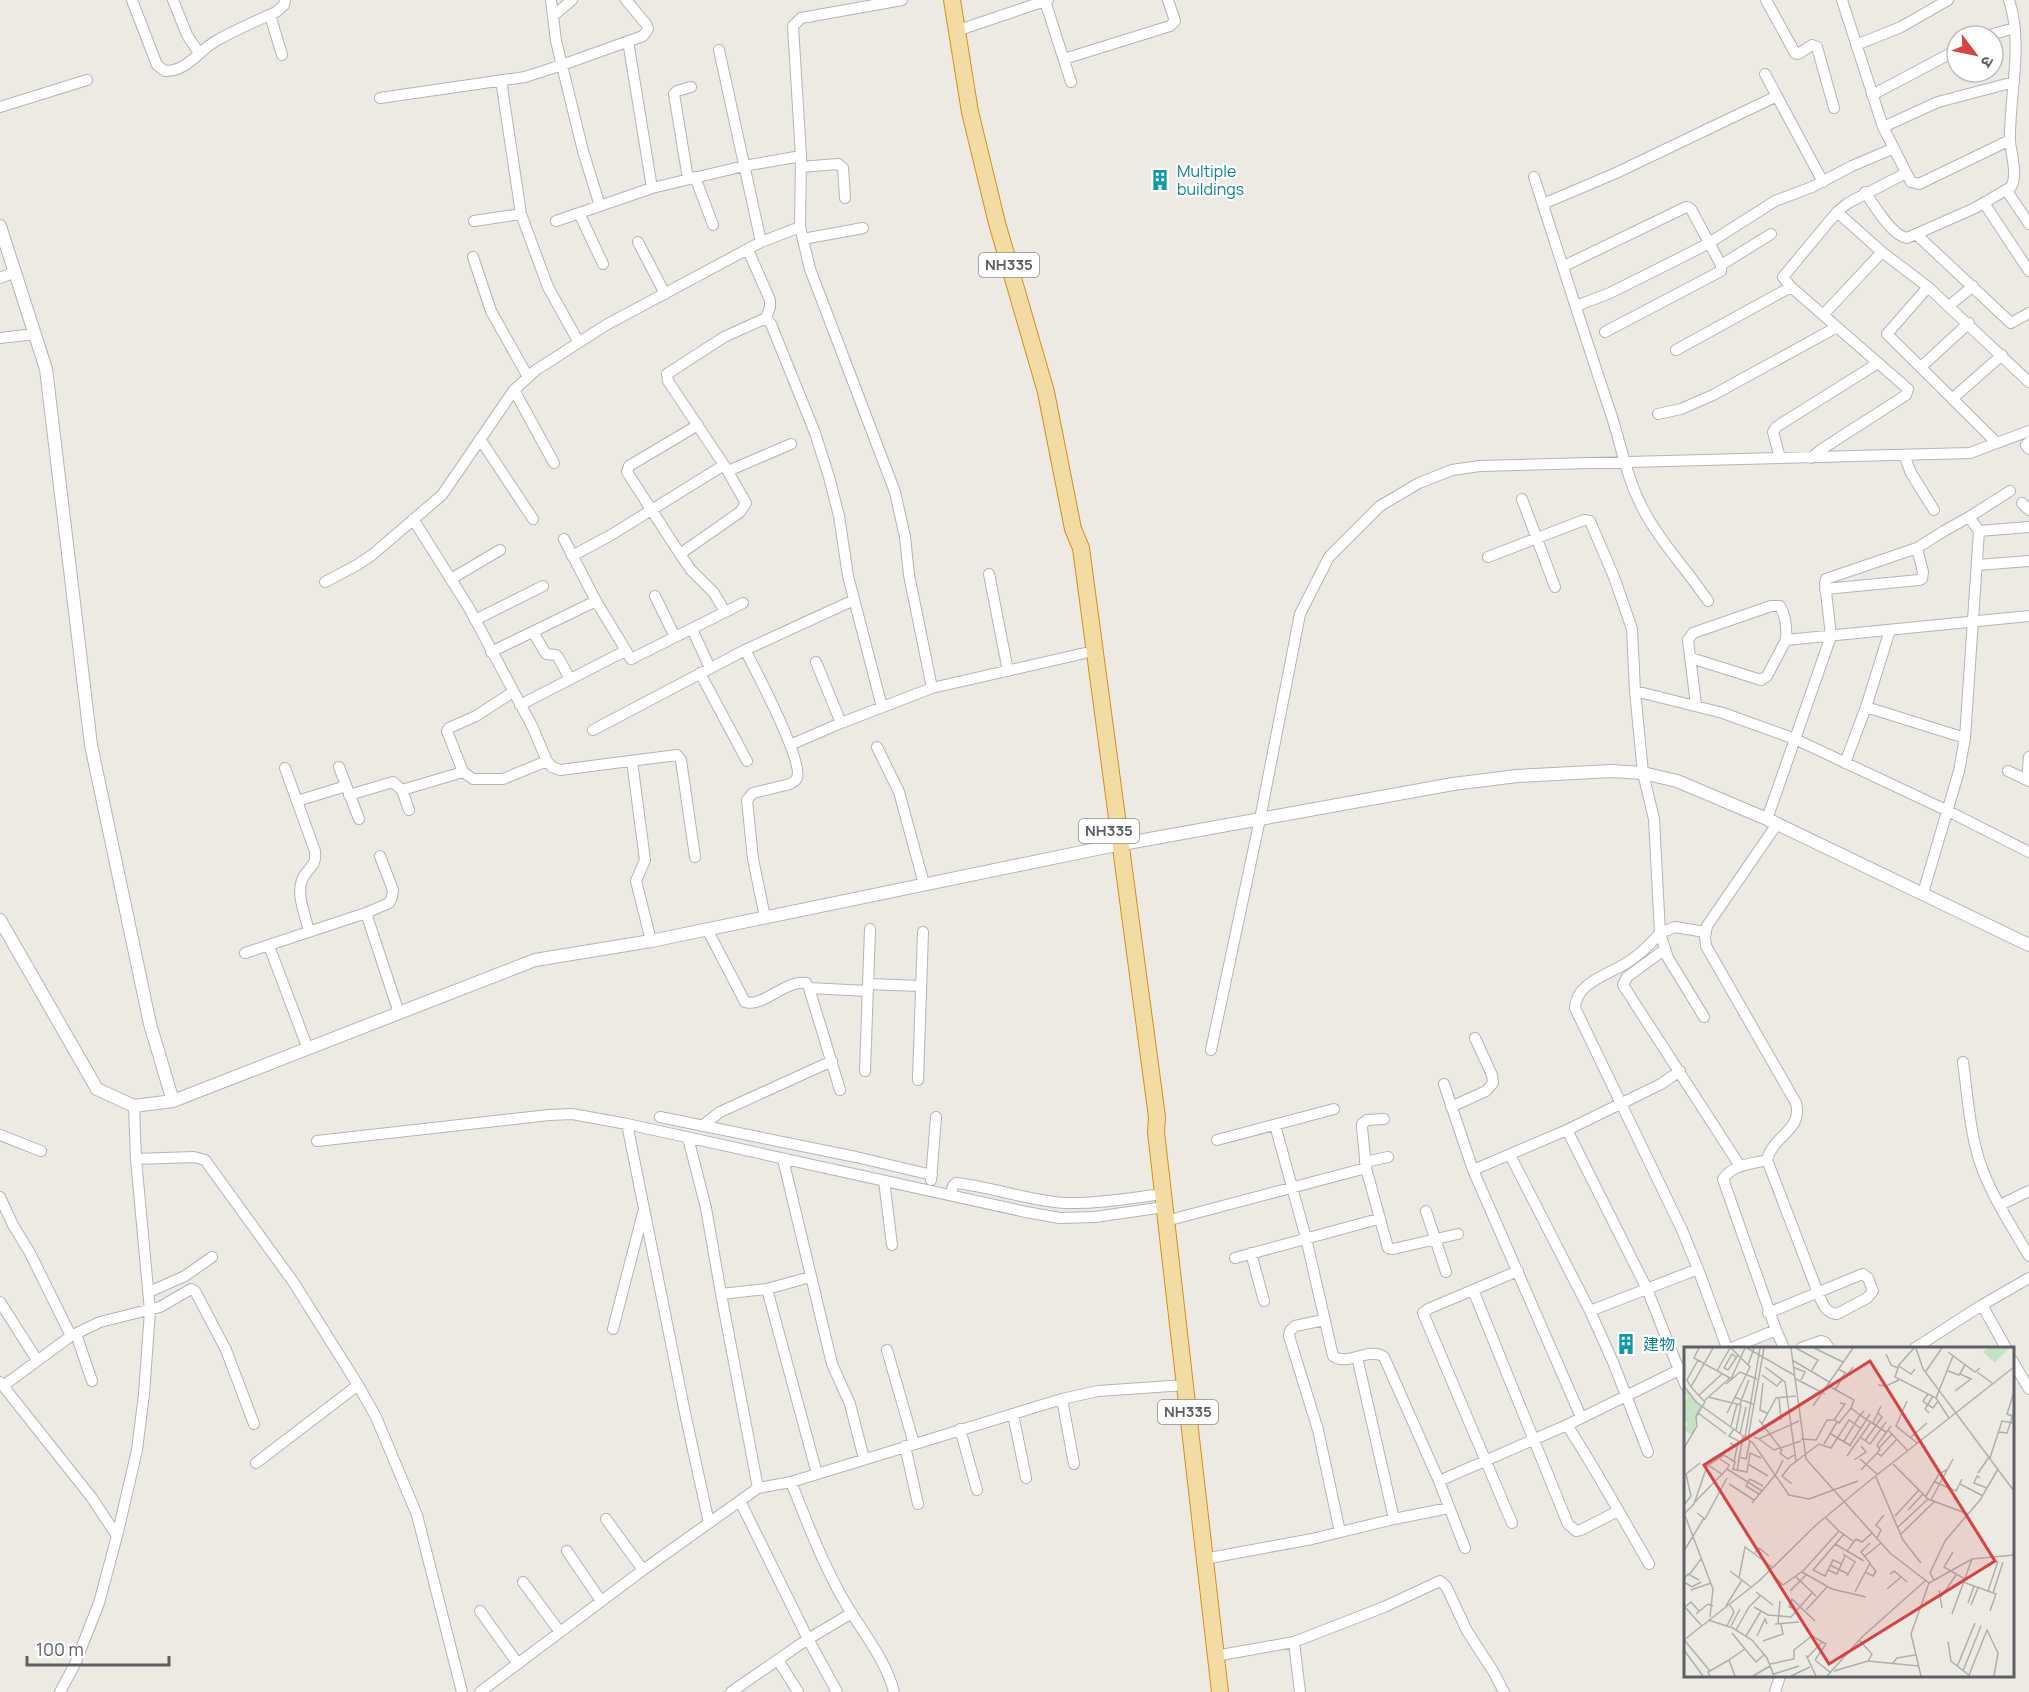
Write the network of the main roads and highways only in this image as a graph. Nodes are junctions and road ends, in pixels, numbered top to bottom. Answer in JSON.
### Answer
{"nodes":[{"id":1,"x":952,"y":0,"type":"edge"},
{"id":2,"x":1073,"y":529,"type":"junction"},
{"id":3,"x":1116,"y":846,"type":"junction"},
{"id":4,"x":1220,"y":1692,"type":"edge"}],
"edges":[{"from":1,"to":2,"type":"highway","number":"NH335"},
{"from":2,"to":3,"type":"highway","number":"NH335"},
{"from":2,"to":3,"type":"highway","number":"NH335"},
{"from":3,"to":4,"type":"highway","number":"NH335"}]}
